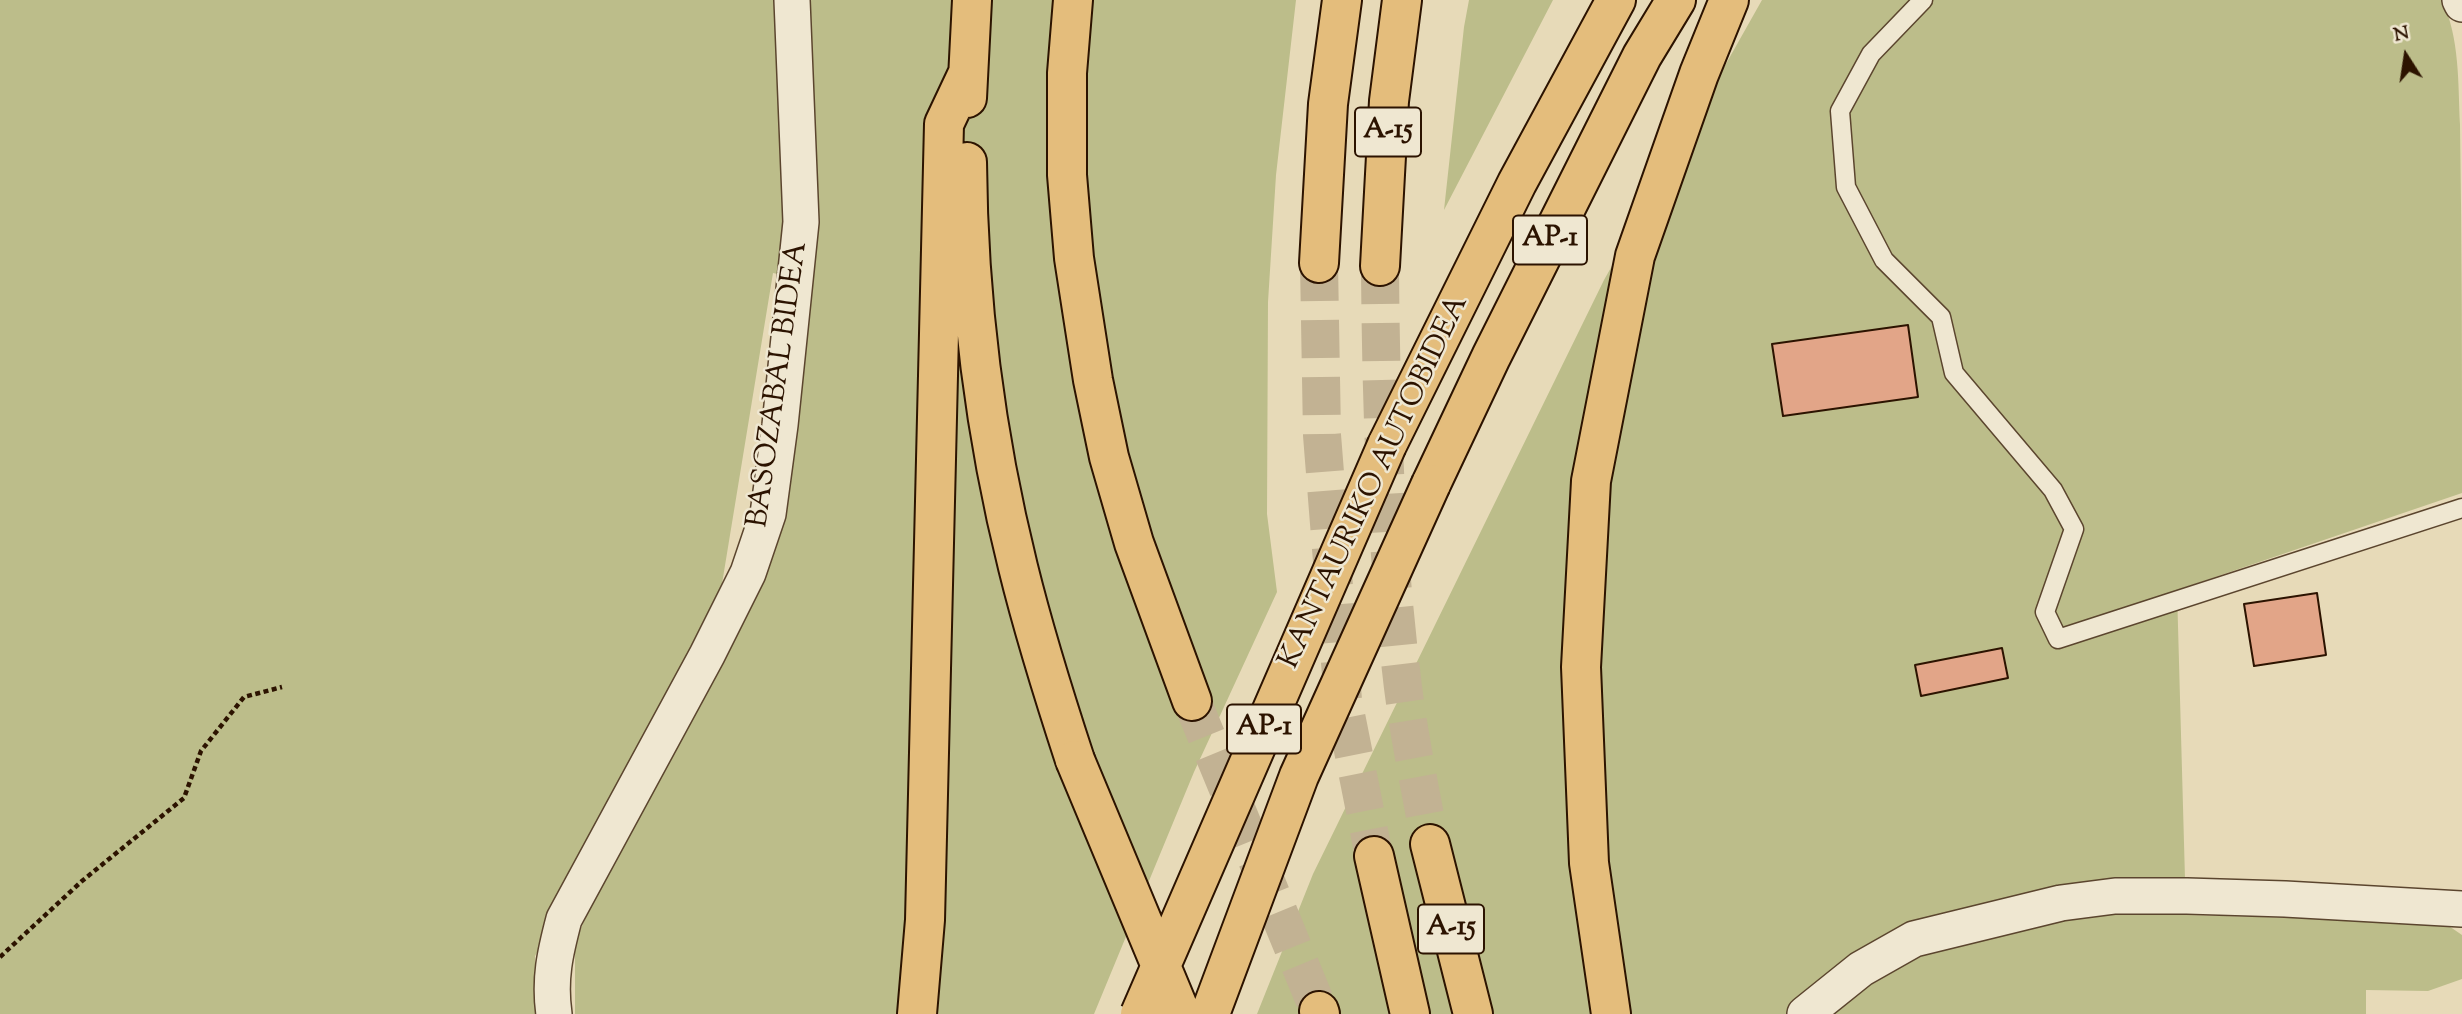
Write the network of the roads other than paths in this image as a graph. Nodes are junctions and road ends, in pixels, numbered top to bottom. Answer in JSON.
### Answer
{"nodes":[{"id":1,"x":792,"y":0,"type":"edge"},
{"id":2,"x":972,"y":0,"type":"edge"},
{"id":3,"x":1073,"y":0,"type":"edge"},
{"id":4,"x":1342,"y":0,"type":"edge"},
{"id":5,"x":1402,"y":0,"type":"edge"},
{"id":6,"x":1616,"y":0,"type":"edge"},
{"id":7,"x":1676,"y":0,"type":"edge"},
{"id":8,"x":1729,"y":0,"type":"edge"},
{"id":9,"x":1923,"y":0,"type":"edge"},
{"id":10,"x":968,"y":73,"type":"junction"},
{"id":11,"x":1319,"y":263,"type":"tunnel mouth"},
{"id":12,"x":1380,"y":266,"type":"tunnel mouth"},
{"id":13,"x":2462,"y":508,"type":"edge"},
{"id":14,"x":1192,"y":701,"type":"tunnel mouth"},
{"id":15,"x":1430,"y":844,"type":"tunnel mouth"},
{"id":16,"x":1374,"y":856,"type":"tunnel mouth"},
{"id":17,"x":2462,"y":909,"type":"edge"},
{"id":18,"x":554,"y":1014,"type":"edge"},
{"id":19,"x":917,"y":1014,"type":"edge"},
{"id":20,"x":1140,"y":1014,"type":"edge"},
{"id":21,"x":1181,"y":1014,"type":"edge"},
{"id":22,"x":1210,"y":1014,"type":"edge"},
{"id":23,"x":1410,"y":1014,"type":"edge"},
{"id":24,"x":1473,"y":1014,"type":"edge"},
{"id":25,"x":1611,"y":1014,"type":"edge"},
{"id":26,"x":1805,"y":1014,"type":"edge"}],
"edges":[{"from":1,"to":18,"type":"street","name":"BASOZABAL BIDEA"},
{"from":2,"to":10,"type":"highway"},
{"from":3,"to":14,"type":"highway"},
{"from":4,"to":11,"type":"highway","number":"A-15"},
{"from":5,"to":12,"type":"highway","number":"A-15"},
{"from":6,"to":20,"type":"highway","name":"KANTAURIKO AUTOBIDEA","number":"AP-1","bridge":true},
{"from":7,"to":22,"type":"highway","name":"KANTAURIKO AUTOBIDEA","number":"AP-1","bridge":true},
{"from":8,"to":25,"type":"highway"},
{"from":9,"to":13,"type":"lane"},
{"from":10,"to":19,"type":"highway"},
{"from":10,"to":21,"type":"highway","bridge":true},
{"from":15,"to":24,"type":"highway","number":"A-15"},
{"from":16,"to":23,"type":"highway","number":"A-15"},
{"from":17,"to":26,"type":"street"}]}
